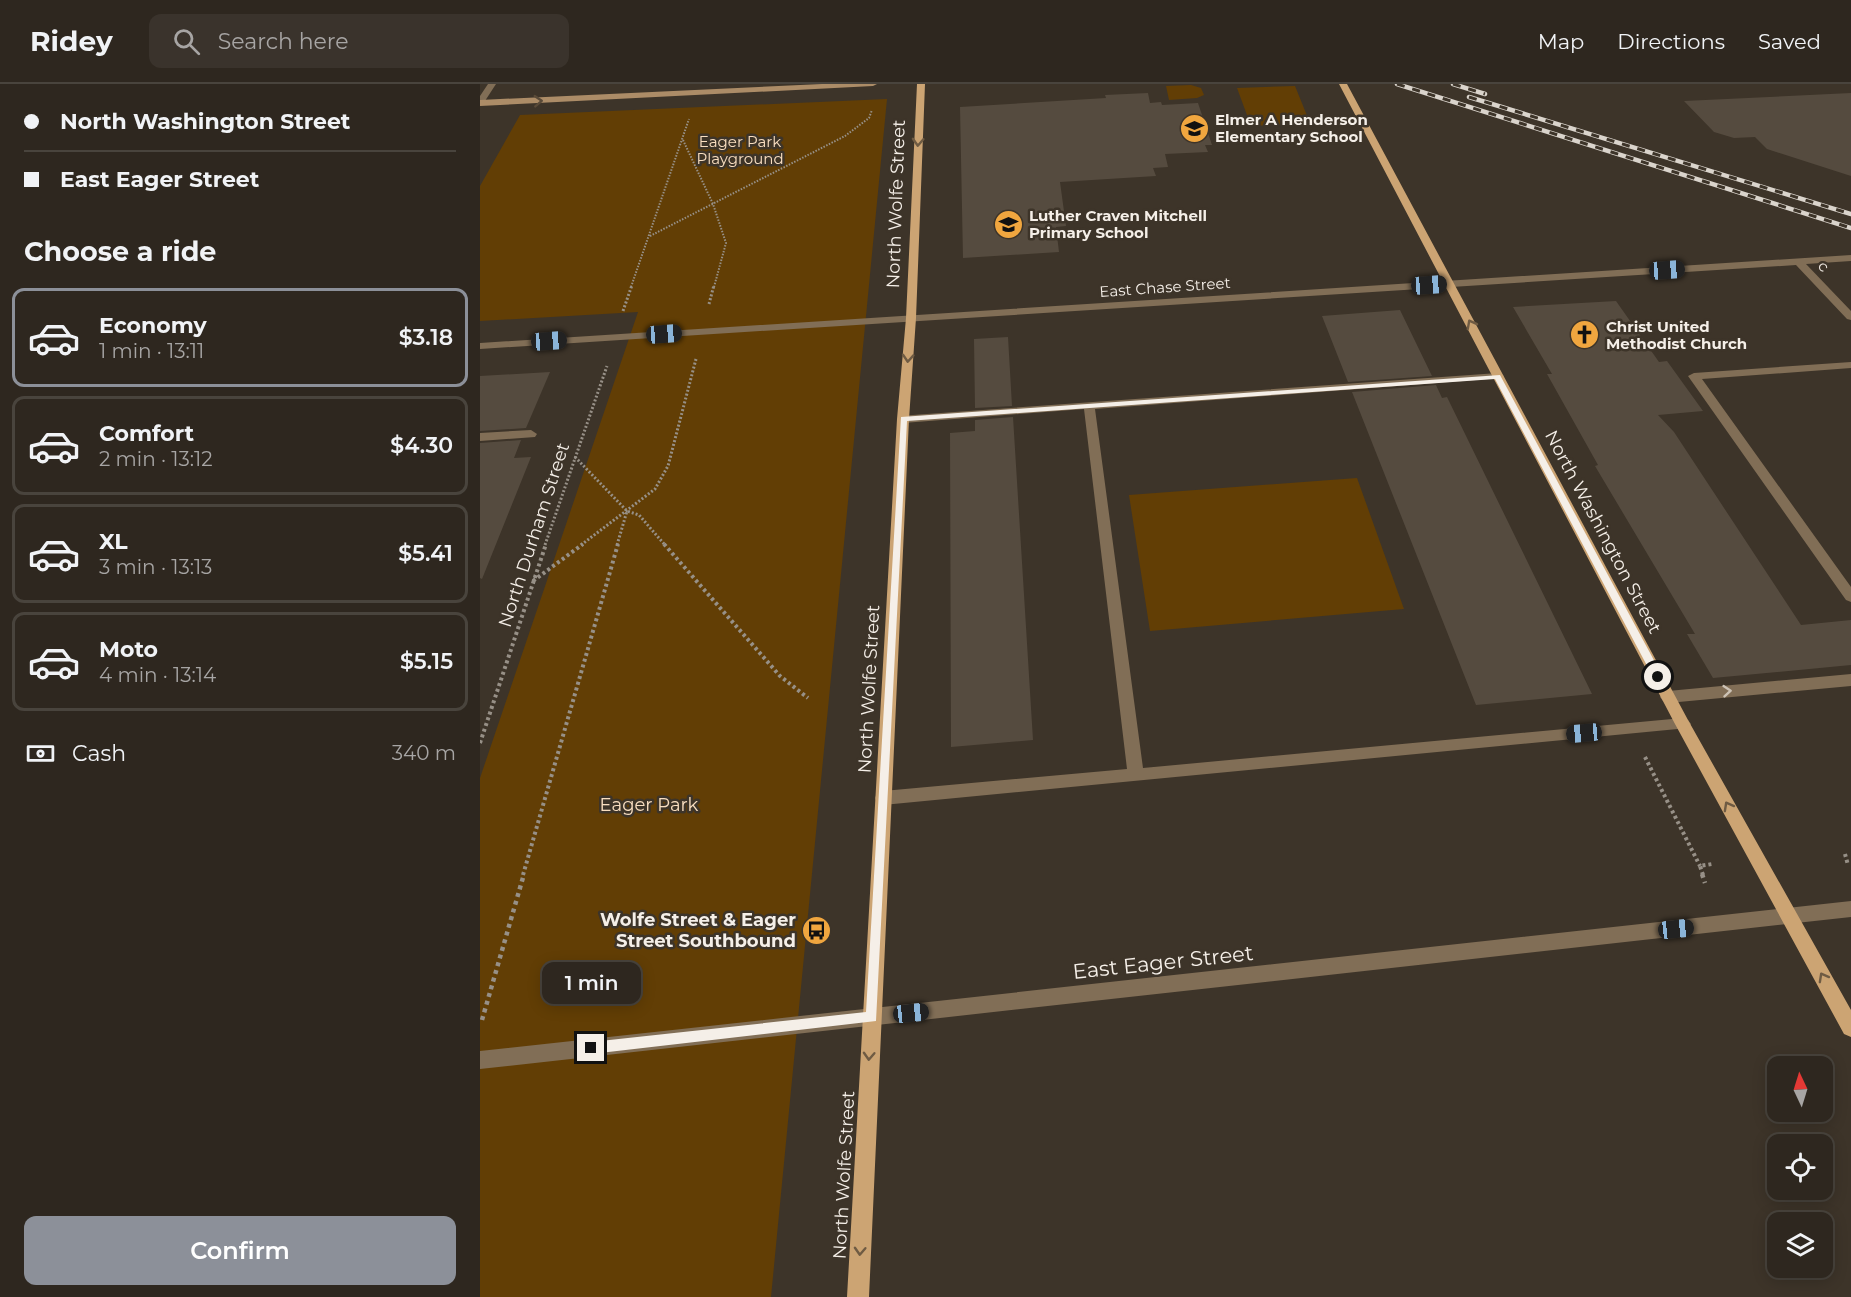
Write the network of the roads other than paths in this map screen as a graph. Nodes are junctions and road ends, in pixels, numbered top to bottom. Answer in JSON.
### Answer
{"nodes":[{"id":1,"x":492,"y":84,"type":"edge"},
{"id":2,"x":873,"y":84,"type":"edge"},
{"id":3,"x":921,"y":84,"type":"edge"},
{"id":4,"x":1343,"y":84,"type":"edge"},
{"id":5,"x":480,"y":103,"type":"edge"},
{"id":6,"x":1851,"y":258,"type":"edge"},
{"id":7,"x":1799,"y":262,"type":"junction"},
{"id":8,"x":1449,"y":284,"type":"junction"},
{"id":9,"x":1851,"y":317,"type":"edge"},
{"id":10,"x":911,"y":318,"type":"junction"},
{"id":11,"x":480,"y":346,"type":"edge"},
{"id":12,"x":1851,"y":364,"type":"edge"},
{"id":13,"x":1498,"y":376,"type":"junction"},
{"id":14,"x":1089,"y":406,"type":"junction"},
{"id":15,"x":903,"y":419,"type":"junction"},
{"id":16,"x":531,"y":434,"type":"dead end"},
{"id":17,"x":480,"y":437,"type":"edge"},
{"id":18,"x":1851,"y":597,"type":"edge"},
{"id":19,"x":1851,"y":680,"type":"edge"},
{"id":20,"x":1668,"y":697,"type":"junction"},
{"id":21,"x":1683,"y":724,"type":"junction"},
{"id":22,"x":1136,"y":775,"type":"junction"},
{"id":23,"x":883,"y":798,"type":"junction"},
{"id":24,"x":1851,"y":909,"type":"edge"},
{"id":25,"x":1789,"y":916,"type":"junction"},
{"id":26,"x":872,"y":1017,"type":"junction"},
{"id":27,"x":1851,"y":1028,"type":"edge"},
{"id":28,"x":480,"y":1060,"type":"edge"},
{"id":29,"x":858,"y":1297,"type":"edge"}],
"edges":[{"from":1,"to":5,"type":"street"},
{"from":5,"to":2,"type":"street","one_way":true},
{"from":3,"to":10,"type":"main road","name":"North Wolfe Street","one_way":true},
{"from":4,"to":8,"type":"main road","name":"North Washington Street"},
{"from":6,"to":7,"type":"street","name":"East Chase Street"},
{"from":7,"to":8,"type":"street","name":"East Chase Street"},
{"from":7,"to":9,"type":"street","name":"c"},
{"from":8,"to":10,"type":"street","name":"East Chase Street"},
{"from":13,"to":8,"type":"main road","name":"North Washington Street","one_way":true},
{"from":10,"to":11,"type":"street","name":"East Chase Street"},
{"from":10,"to":15,"type":"main road","name":"North Wolfe Street","one_way":true},
{"from":12,"to":18,"type":"street"},
{"from":13,"to":14,"type":"street"},
{"from":13,"to":20,"type":"main road","name":"North Washington Street"},
{"from":14,"to":15,"type":"street"},
{"from":14,"to":22,"type":"street"},
{"from":15,"to":23,"type":"main road","name":"North Wolfe Street"},
{"from":16,"to":17,"type":"street"},
{"from":20,"to":19,"type":"street","one_way":true},
{"from":20,"to":21,"type":"main road","name":"North Washington Street"},
{"from":21,"to":22,"type":"street"},
{"from":25,"to":21,"type":"main road","name":"North Washington Street","one_way":true},
{"from":22,"to":23,"type":"street"},
{"from":23,"to":26,"type":"main road","name":"North Wolfe Street"},
{"from":24,"to":25,"type":"street","name":"East Eager Street"},
{"from":25,"to":26,"type":"street","name":"East Eager Street"},
{"from":27,"to":25,"type":"main road","name":"North Washington Street","one_way":true},
{"from":26,"to":28,"type":"street","name":"East Eager Street"},
{"from":26,"to":29,"type":"main road","name":"North Wolfe Street","one_way":true}]}
